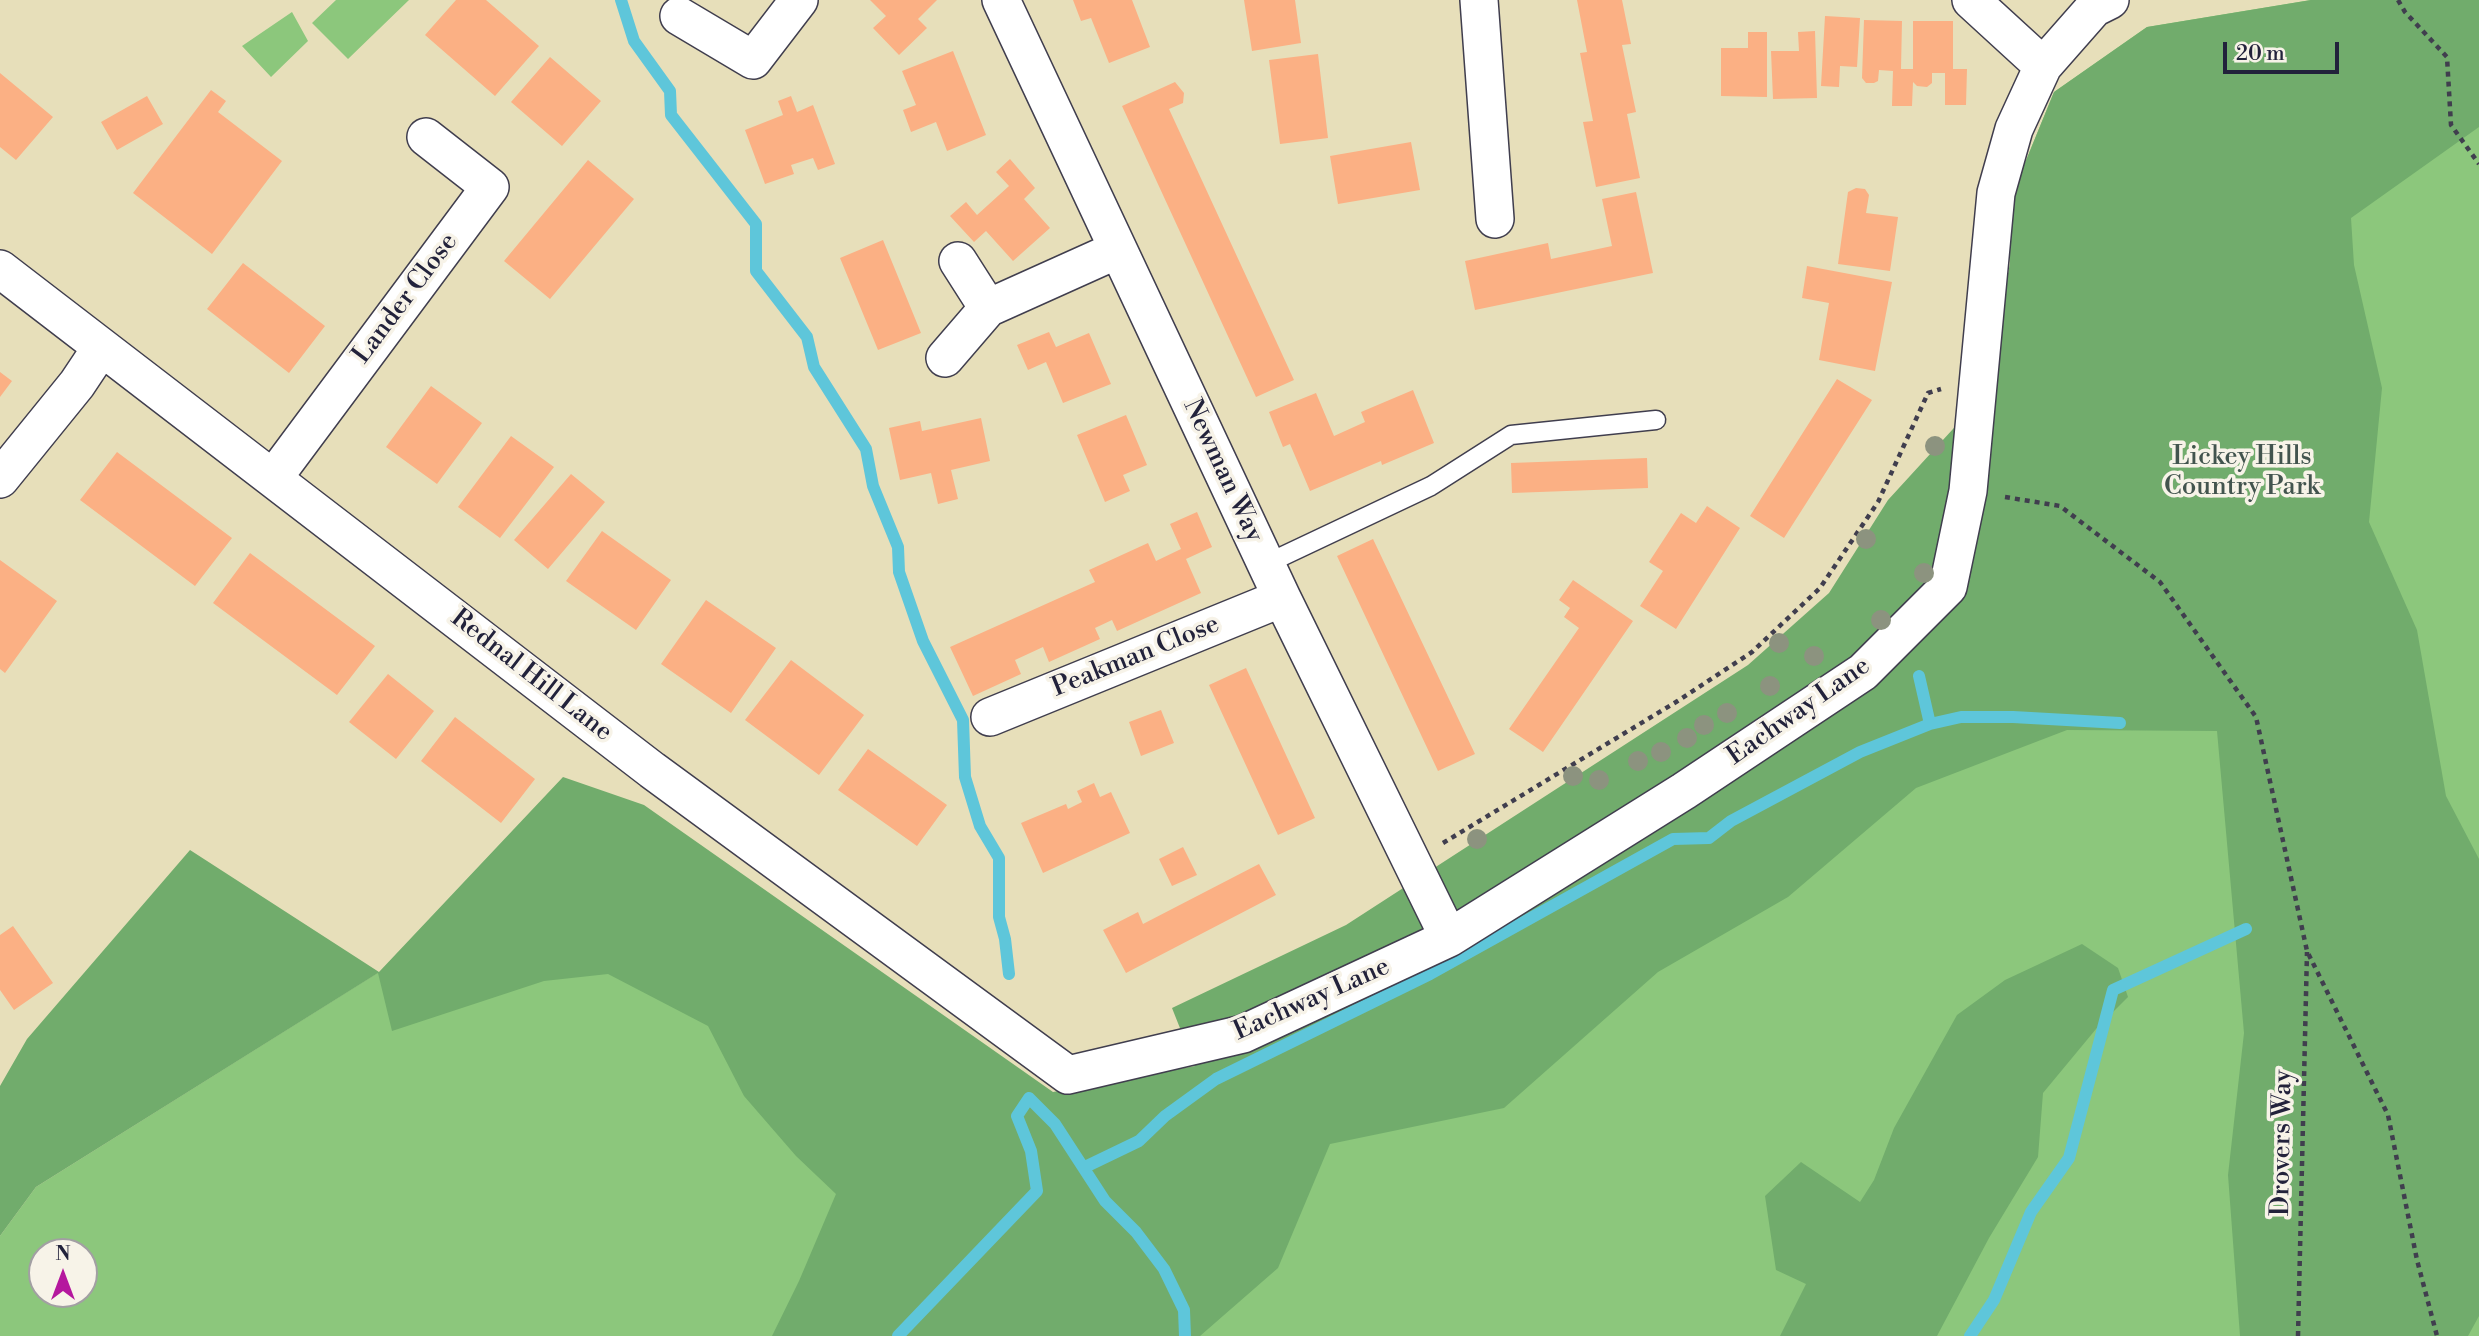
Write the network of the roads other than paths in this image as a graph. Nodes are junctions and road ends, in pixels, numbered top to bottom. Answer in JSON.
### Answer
{"nodes":[{"id":1,"x":799,"y":0,"type":"edge"},
{"id":2,"x":1001,"y":0,"type":"edge"},
{"id":3,"x":1479,"y":0,"type":"edge"},
{"id":4,"x":1971,"y":0,"type":"edge"},
{"id":5,"x":2110,"y":0,"type":"edge"},
{"id":6,"x":678,"y":16,"type":"dead end"},
{"id":7,"x":2043,"y":66,"type":"junction"},
{"id":8,"x":426,"y":137,"type":"dead end"},
{"id":9,"x":1495,"y":219,"type":"dead end"},
{"id":10,"x":1117,"y":250,"type":"junction"},
{"id":11,"x":958,"y":261,"type":"dead end"},
{"id":12,"x":0,"y":269,"type":"edge"},
{"id":13,"x":988,"y":308,"type":"junction"},
{"id":14,"x":101,"y":348,"type":"junction"},
{"id":15,"x":945,"y":358,"type":"dead end"},
{"id":16,"x":1656,"y":420,"type":"dead end"},
{"id":17,"x":274,"y":477,"type":"junction"},
{"id":18,"x":0,"y":479,"type":"edge"},
{"id":19,"x":1266,"y":564,"type":"junction"},
{"id":20,"x":1282,"y":598,"type":"junction"},
{"id":21,"x":990,"y":717,"type":"dead end"},
{"id":22,"x":1449,"y":938,"type":"junction"},
{"id":23,"x":1068,"y":1075,"type":"joint"}],
"edges":[{"from":1,"to":6,"type":"street"},
{"from":2,"to":10,"type":"street","name":"Newman Way"},
{"from":3,"to":9,"type":"street"},
{"from":4,"to":7,"type":"street"},
{"from":5,"to":7,"type":"street","name":"Eachway Lane"},
{"from":7,"to":22,"type":"street","name":"Eachway Lane"},
{"from":8,"to":17,"type":"street","name":"Lander Close"},
{"from":10,"to":13,"type":"street"},
{"from":10,"to":19,"type":"street","name":"Newman Way"},
{"from":11,"to":13,"type":"street"},
{"from":12,"to":14,"type":"street","name":"Rednal Hill Lane"},
{"from":13,"to":15,"type":"street"},
{"from":14,"to":17,"type":"street","name":"Rednal Hill Lane"},
{"from":14,"to":18,"type":"street"},
{"from":16,"to":19,"type":"lane"},
{"from":17,"to":23,"type":"street","name":"Rednal Hill Lane"},
{"from":19,"to":20,"type":"street","name":"Newman Way"},
{"from":20,"to":21,"type":"street","name":"Peakman Close"},
{"from":20,"to":22,"type":"street","name":"Newman Way"},
{"from":22,"to":23,"type":"street","name":"Eachway Lane"}]}
